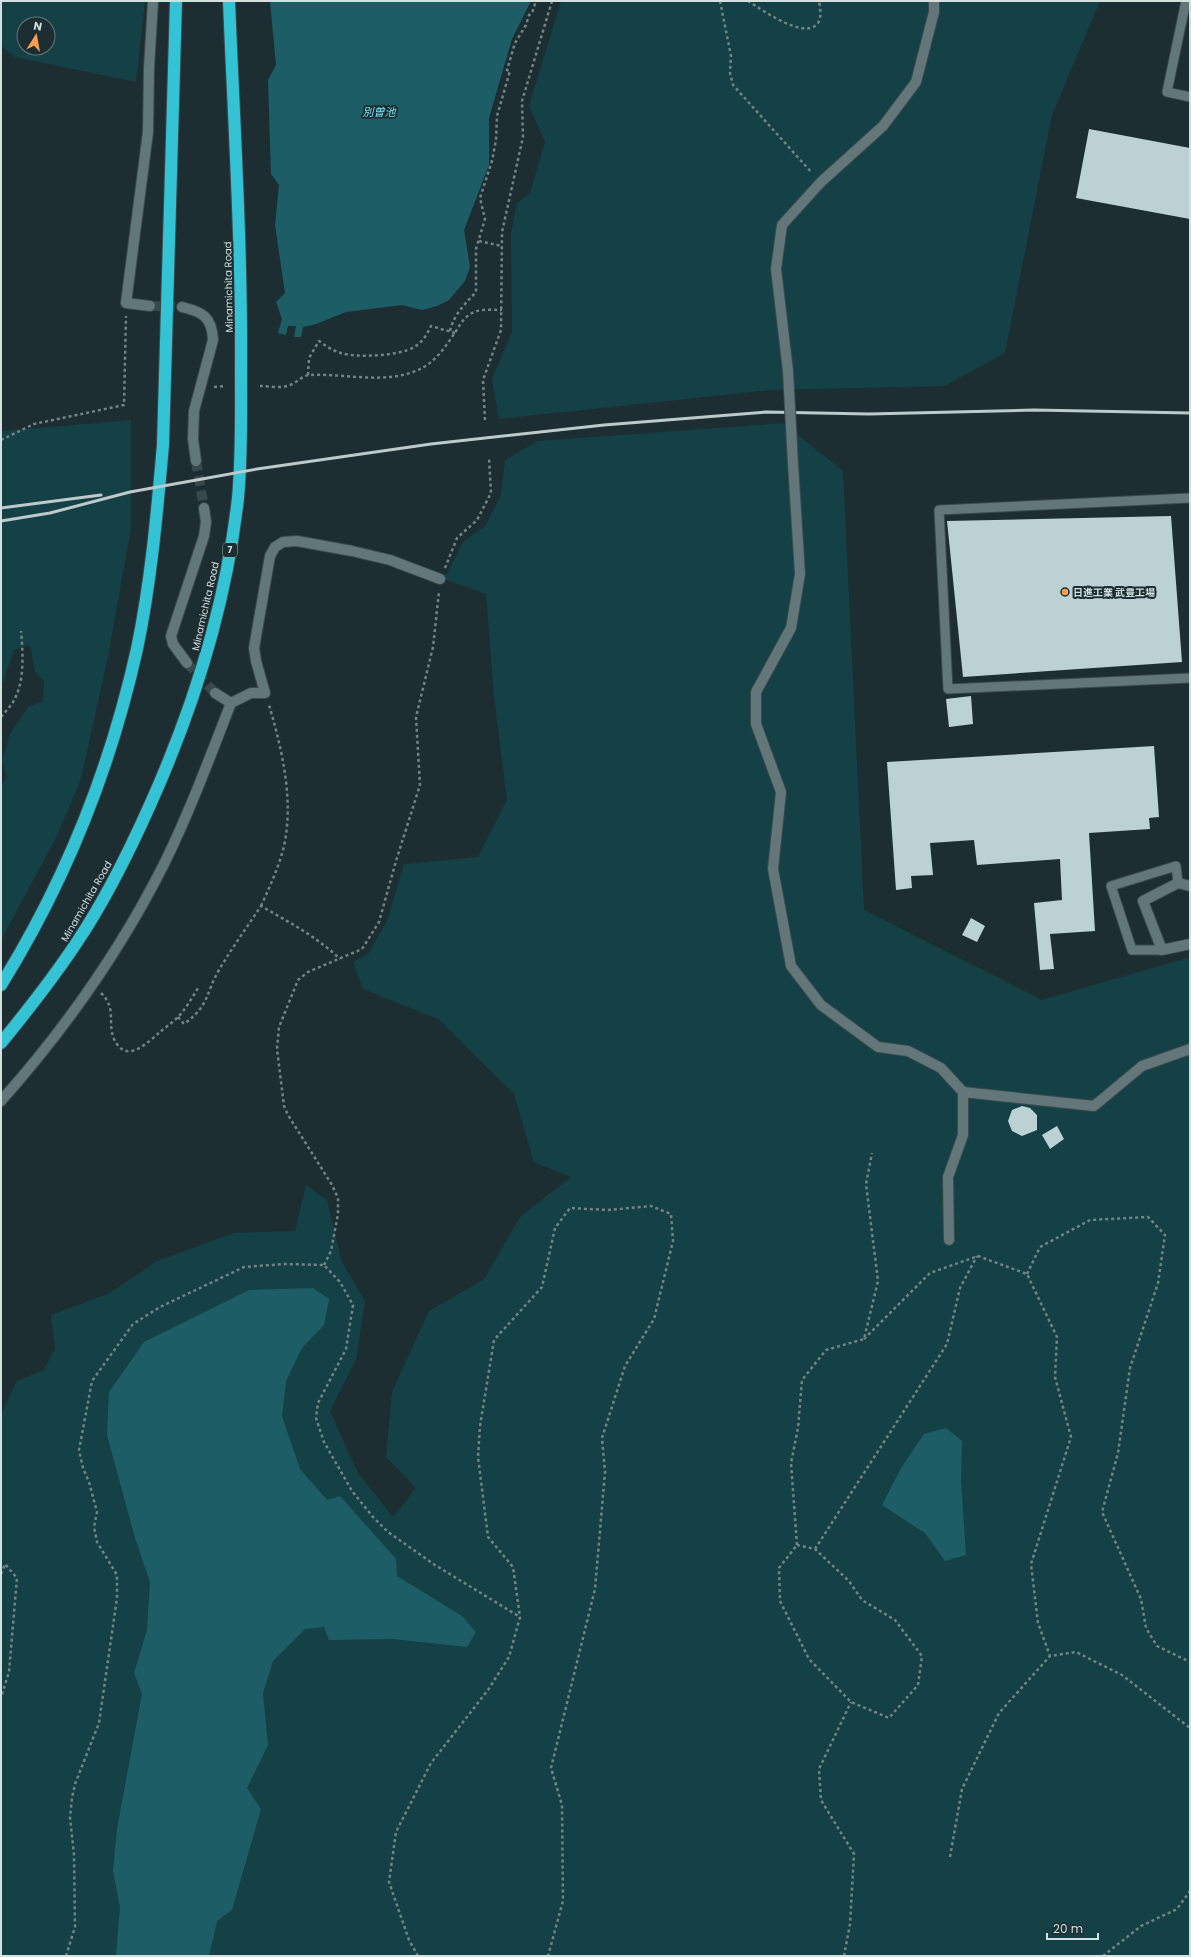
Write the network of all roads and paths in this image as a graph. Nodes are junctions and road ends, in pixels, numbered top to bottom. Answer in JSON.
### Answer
{"nodes":[{"id":1,"x":153,"y":1,"type":"edge"},
{"id":2,"x":176,"y":1,"type":"edge"},
{"id":3,"x":230,"y":1,"type":"edge"},
{"id":4,"x":536,"y":1,"type":"edge"},
{"id":5,"x":552,"y":1,"type":"edge"},
{"id":6,"x":720,"y":1,"type":"edge"},
{"id":7,"x":748,"y":1,"type":"edge"},
{"id":8,"x":819,"y":1,"type":"edge"},
{"id":9,"x":934,"y":1,"type":"edge"},
{"id":10,"x":1186,"y":1,"type":"edge"},
{"id":11,"x":1190,"y":97,"type":"edge"},
{"id":12,"x":821,"y":182,"type":"junction"},
{"id":13,"x":479,"y":241,"type":"junction"},
{"id":14,"x":502,"y":246,"type":"junction"},
{"id":15,"x":126,"y":303,"type":"junction"},
{"id":16,"x":150,"y":306,"type":"tunnel mouth"},
{"id":17,"x":182,"y":307,"type":"tunnel mouth"},
{"id":18,"x":502,"y":310,"type":"junction"},
{"id":19,"x":450,"y":331,"type":"junction"},
{"id":20,"x":455,"y":333,"type":"junction"},
{"id":21,"x":308,"y":375,"type":"junction"},
{"id":22,"x":260,"y":386,"type":"dead end"},
{"id":23,"x":485,"y":420,"type":"dead end"},
{"id":24,"x":1,"y":440,"type":"edge"},
{"id":25,"x":489,"y":458,"type":"dead end"},
{"id":26,"x":196,"y":461,"type":"tunnel mouth"},
{"id":27,"x":1190,"y":498,"type":"edge"},
{"id":28,"x":204,"y":508,"type":"tunnel mouth"},
{"id":29,"x":440,"y":579,"type":"junction"},
{"id":30,"x":21,"y":631,"type":"dead end"},
{"id":31,"x":187,"y":664,"type":"tunnel mouth"},
{"id":32,"x":1190,"y":678,"type":"edge"},
{"id":33,"x":214,"y":692,"type":"tunnel mouth"},
{"id":34,"x":265,"y":693,"type":"junction"},
{"id":35,"x":231,"y":703,"type":"junction"},
{"id":36,"x":1,"y":717,"type":"edge"},
{"id":37,"x":1178,"y":883,"type":"junction"},
{"id":38,"x":1190,"y":886,"type":"edge"},
{"id":39,"x":261,"y":906,"type":"junction"},
{"id":40,"x":1190,"y":944,"type":"edge"},
{"id":41,"x":1162,"y":950,"type":"junction"},
{"id":42,"x":340,"y":959,"type":"junction"},
{"id":43,"x":1,"y":984,"type":"edge"},
{"id":44,"x":89,"y":987,"type":"junction"},
{"id":45,"x":198,"y":988,"type":"dead end"},
{"id":46,"x":178,"y":1017,"type":"junction"},
{"id":47,"x":1,"y":1043,"type":"edge"},
{"id":48,"x":1190,"y":1049,"type":"edge"},
{"id":49,"x":963,"y":1092,"type":"junction"},
{"id":50,"x":1,"y":1101,"type":"edge"},
{"id":51,"x":872,"y":1153,"type":"dead end"},
{"id":52,"x":949,"y":1240,"type":"dead end"},
{"id":53,"x":978,"y":1256,"type":"junction"},
{"id":54,"x":324,"y":1266,"type":"junction"},
{"id":55,"x":1027,"y":1274,"type":"junction"},
{"id":56,"x":864,"y":1339,"type":"junction"},
{"id":57,"x":797,"y":1545,"type":"junction"},
{"id":58,"x":815,"y":1549,"type":"junction"},
{"id":59,"x":1,"y":1574,"type":"edge"},
{"id":60,"x":520,"y":1617,"type":"junction"},
{"id":61,"x":1050,"y":1656,"type":"junction"},
{"id":62,"x":1190,"y":1662,"type":"edge"},
{"id":63,"x":1,"y":1697,"type":"edge"},
{"id":64,"x":851,"y":1702,"type":"junction"},
{"id":65,"x":1190,"y":1728,"type":"edge"},
{"id":66,"x":950,"y":1857,"type":"dead end"},
{"id":67,"x":1190,"y":1891,"type":"edge"},
{"id":68,"x":66,"y":1956,"type":"edge"},
{"id":69,"x":418,"y":1956,"type":"edge"},
{"id":70,"x":548,"y":1956,"type":"edge"},
{"id":71,"x":844,"y":1956,"type":"edge"},
{"id":72,"x":1103,"y":1956,"type":"edge"}],
"edges":[{"from":1,"to":15,"type":"street"},
{"from":2,"to":43,"type":"highway"},
{"from":3,"to":47,"type":"highway","name":"Minamichita Road","number":"7"},
{"from":4,"to":13,"type":"path"},
{"from":5,"to":14,"type":"path"},
{"from":6,"to":12,"type":"path"},
{"from":7,"to":8,"type":"path"},
{"from":9,"to":12,"type":"street"},
{"from":10,"to":11,"type":"lane"},
{"from":12,"to":49,"type":"street","bridge":true},
{"from":13,"to":14,"type":"path"},
{"from":13,"to":19,"type":"path"},
{"from":14,"to":18,"type":"path"},
{"from":15,"to":16,"type":"street"},
{"from":15,"to":24,"type":"path"},
{"from":17,"to":26,"type":"street"},
{"from":18,"to":20,"type":"path"},
{"from":18,"to":23,"type":"path"},
{"from":19,"to":20,"type":"path"},
{"from":19,"to":21,"type":"path"},
{"from":20,"to":21,"type":"path"},
{"from":21,"to":22,"type":"path"},
{"from":25,"to":29,"type":"path"},
{"from":27,"to":32,"type":"lane"},
{"from":28,"to":31,"type":"street"},
{"from":29,"to":34,"type":"street"},
{"from":29,"to":42,"type":"path"},
{"from":30,"to":36,"type":"path"},
{"from":33,"to":35,"type":"street"},
{"from":34,"to":35,"type":"street"},
{"from":34,"to":39,"type":"path"},
{"from":35,"to":44,"type":"street"},
{"from":37,"to":38,"type":"street"},
{"from":37,"to":41,"type":"street"},
{"from":37,"to":41,"type":"lane"},
{"from":39,"to":42,"type":"path"},
{"from":39,"to":46,"type":"path"},
{"from":40,"to":41,"type":"street"},
{"from":42,"to":54,"type":"path"},
{"from":44,"to":46,"type":"path"},
{"from":44,"to":50,"type":"street"},
{"from":45,"to":46,"type":"path"},
{"from":48,"to":49,"type":"street"},
{"from":49,"to":52,"type":"street"},
{"from":51,"to":56,"type":"path"},
{"from":53,"to":55,"type":"path"},
{"from":53,"to":56,"type":"path"},
{"from":53,"to":58,"type":"path"},
{"from":54,"to":60,"type":"path"},
{"from":54,"to":68,"type":"path"},
{"from":55,"to":61,"type":"path"},
{"from":55,"to":62,"type":"path"},
{"from":56,"to":57,"type":"path"},
{"from":57,"to":58,"type":"path"},
{"from":57,"to":64,"type":"path"},
{"from":58,"to":64,"type":"path"},
{"from":59,"to":63,"type":"path"},
{"from":60,"to":69,"type":"path"},
{"from":60,"to":70,"type":"path"},
{"from":61,"to":65,"type":"path"},
{"from":61,"to":66,"type":"path"},
{"from":64,"to":71,"type":"path"},
{"from":67,"to":72,"type":"path"}]}
